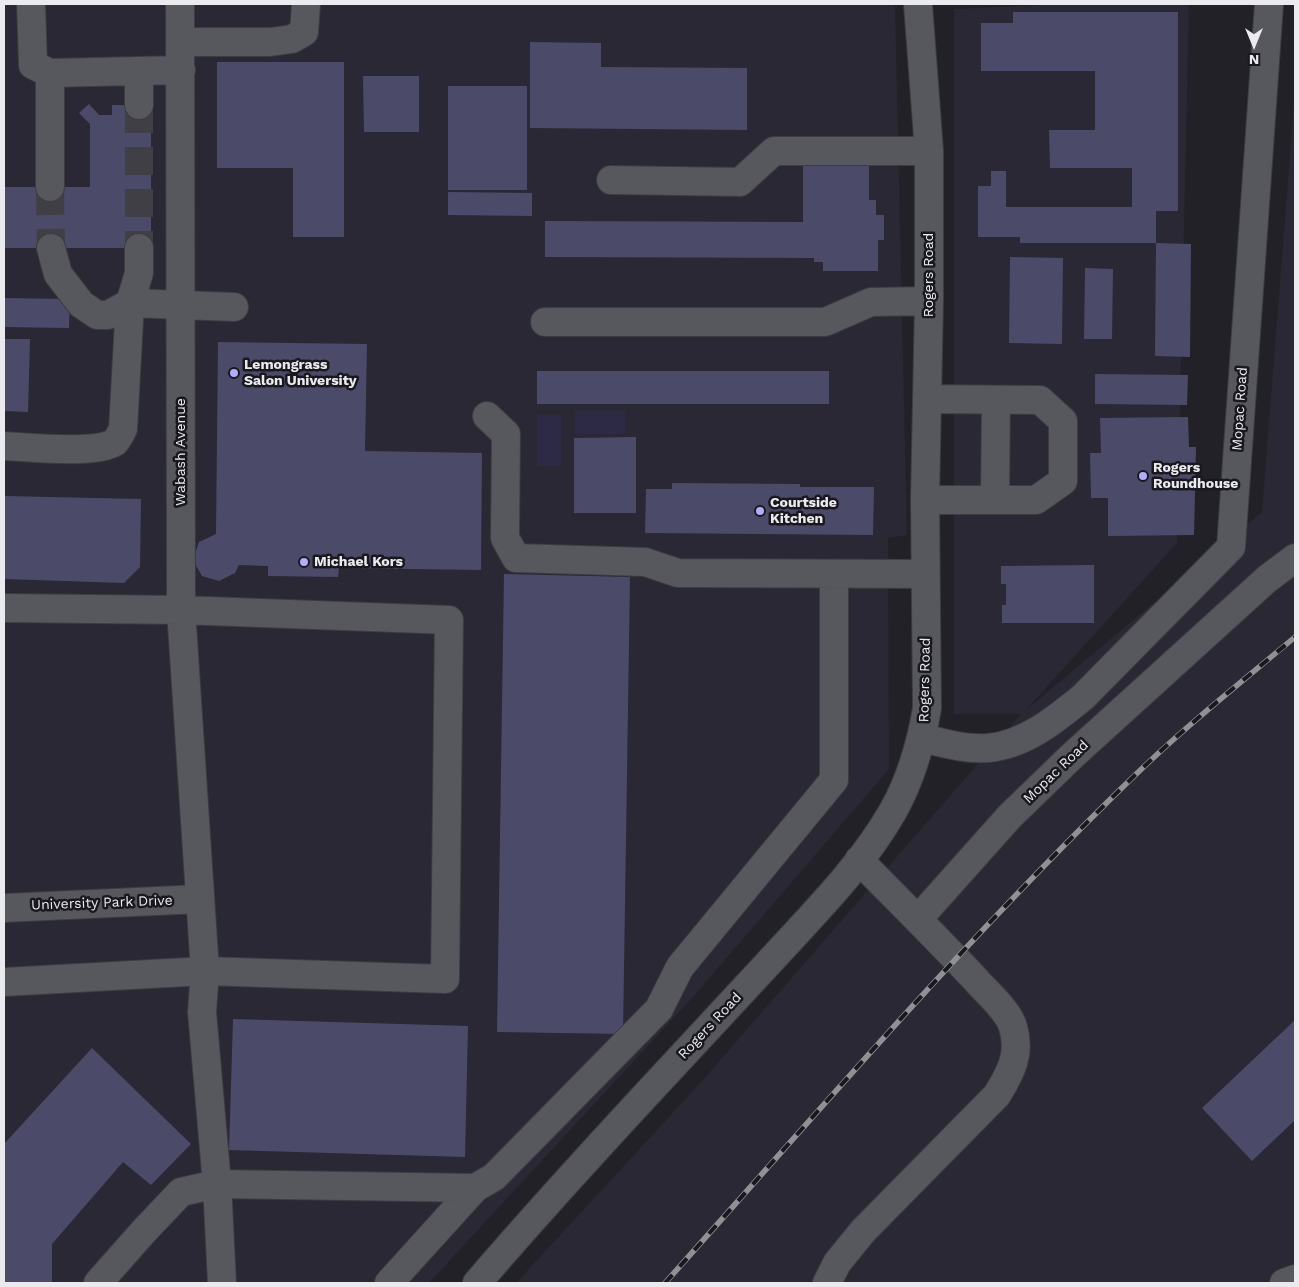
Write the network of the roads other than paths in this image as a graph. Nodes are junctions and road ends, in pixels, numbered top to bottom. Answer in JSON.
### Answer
{"nodes":[{"id":1,"x":32,"y":4,"type":"edge"},
{"id":2,"x":180,"y":4,"type":"edge"},
{"id":3,"x":306,"y":4,"type":"edge"},
{"id":4,"x":918,"y":4,"type":"edge"},
{"id":5,"x":1269,"y":4,"type":"edge"},
{"id":6,"x":180,"y":42,"type":"junction"},
{"id":7,"x":181,"y":70,"type":"junction"},
{"id":8,"x":139,"y":71,"type":"junction"},
{"id":9,"x":50,"y":73,"type":"junction"},
{"id":10,"x":139,"y":105,"type":"tunnel mouth"},
{"id":11,"x":929,"y":151,"type":"junction"},
{"id":12,"x":611,"y":180,"type":"dead end"},
{"id":13,"x":50,"y":187,"type":"tunnel mouth"},
{"id":14,"x":51,"y":248,"type":"tunnel mouth"},
{"id":15,"x":139,"y":248,"type":"tunnel mouth"},
{"id":16,"x":929,"y":301,"type":"junction"},
{"id":17,"x":130,"y":303,"type":"junction"},
{"id":18,"x":181,"y":305,"type":"junction"},
{"id":19,"x":234,"y":307,"type":"dead end"},
{"id":20,"x":544,"y":322,"type":"dead end"},
{"id":21,"x":927,"y":399,"type":"junction"},
{"id":22,"x":996,"y":400,"type":"junction"},
{"id":23,"x":487,"y":416,"type":"dead end"},
{"id":24,"x":4,"y":446,"type":"edge"},
{"id":25,"x":925,"y":500,"type":"junction"},
{"id":26,"x":995,"y":500,"type":"junction"},
{"id":27,"x":1295,"y":558,"type":"edge"},
{"id":28,"x":834,"y":574,"type":"junction"},
{"id":29,"x":925,"y":574,"type":"junction"},
{"id":30,"x":4,"y":608,"type":"edge"},
{"id":31,"x":181,"y":610,"type":"junction"},
{"id":32,"x":922,"y":738,"type":"junction"},
{"id":33,"x":859,"y":860,"type":"junction"},
{"id":34,"x":200,"y":899,"type":"junction"},
{"id":35,"x":4,"y":908,"type":"edge"},
{"id":36,"x":918,"y":920,"type":"junction"},
{"id":37,"x":205,"y":971,"type":"junction"},
{"id":38,"x":4,"y":982,"type":"edge"},
{"id":39,"x":217,"y":1184,"type":"junction"},
{"id":40,"x":475,"y":1188,"type":"junction"},
{"id":41,"x":1295,"y":1279,"type":"edge"},
{"id":42,"x":98,"y":1283,"type":"edge"},
{"id":43,"x":222,"y":1283,"type":"edge"},
{"id":44,"x":389,"y":1283,"type":"edge"},
{"id":45,"x":477,"y":1283,"type":"edge"},
{"id":46,"x":827,"y":1283,"type":"edge"},
{"id":47,"x":1284,"y":1283,"type":"edge"}],
"edges":[{"from":1,"to":9,"type":"street"},
{"from":2,"to":6,"type":"street","name":"Wabash Avenue"},
{"from":3,"to":6,"type":"street"},
{"from":4,"to":11,"type":"street","name":"Rogers Road"},
{"from":5,"to":32,"type":"street","name":"Mopac Road"},
{"from":6,"to":7,"type":"street","name":"Wabash Avenue"},
{"from":7,"to":8,"type":"street"},
{"from":7,"to":18,"type":"street","name":"Wabash Avenue"},
{"from":8,"to":9,"type":"street"},
{"from":8,"to":10,"type":"street"},
{"from":9,"to":13,"type":"street"},
{"from":11,"to":12,"type":"street"},
{"from":11,"to":16,"type":"street","name":"Rogers Road"},
{"from":14,"to":17,"type":"street"},
{"from":15,"to":17,"type":"street"},
{"from":16,"to":20,"type":"street"},
{"from":16,"to":21,"type":"street","name":"Rogers Road"},
{"from":17,"to":18,"type":"street"},
{"from":17,"to":24,"type":"street"},
{"from":18,"to":19,"type":"street"},
{"from":18,"to":31,"type":"street","name":"Wabash Avenue"},
{"from":21,"to":22,"type":"street"},
{"from":21,"to":25,"type":"street","name":"Rogers Road"},
{"from":22,"to":26,"type":"street"},
{"from":22,"to":26,"type":"street"},
{"from":23,"to":28,"type":"street"},
{"from":25,"to":26,"type":"street"},
{"from":25,"to":29,"type":"street","name":"Rogers Road"},
{"from":27,"to":36,"type":"street","name":"Mopac Road"},
{"from":28,"to":29,"type":"street"},
{"from":28,"to":40,"type":"street"},
{"from":29,"to":32,"type":"street","name":"Rogers Road"},
{"from":30,"to":31,"type":"street"},
{"from":31,"to":34,"type":"street","name":"Wabash Avenue"},
{"from":31,"to":37,"type":"street"},
{"from":32,"to":33,"type":"street","name":"Rogers Road"},
{"from":33,"to":36,"type":"street"},
{"from":33,"to":45,"type":"street","name":"Rogers Road"},
{"from":34,"to":35,"type":"street","name":"University Park Drive"},
{"from":34,"to":37,"type":"street","name":"Wabash Avenue"},
{"from":36,"to":46,"type":"street"},
{"from":37,"to":38,"type":"street"},
{"from":37,"to":39,"type":"street","name":"Wabash Avenue"},
{"from":39,"to":40,"type":"street"},
{"from":39,"to":42,"type":"street"},
{"from":39,"to":43,"type":"street","name":"Wabash Avenue"},
{"from":40,"to":44,"type":"street"},
{"from":41,"to":47,"type":"street"}]}
